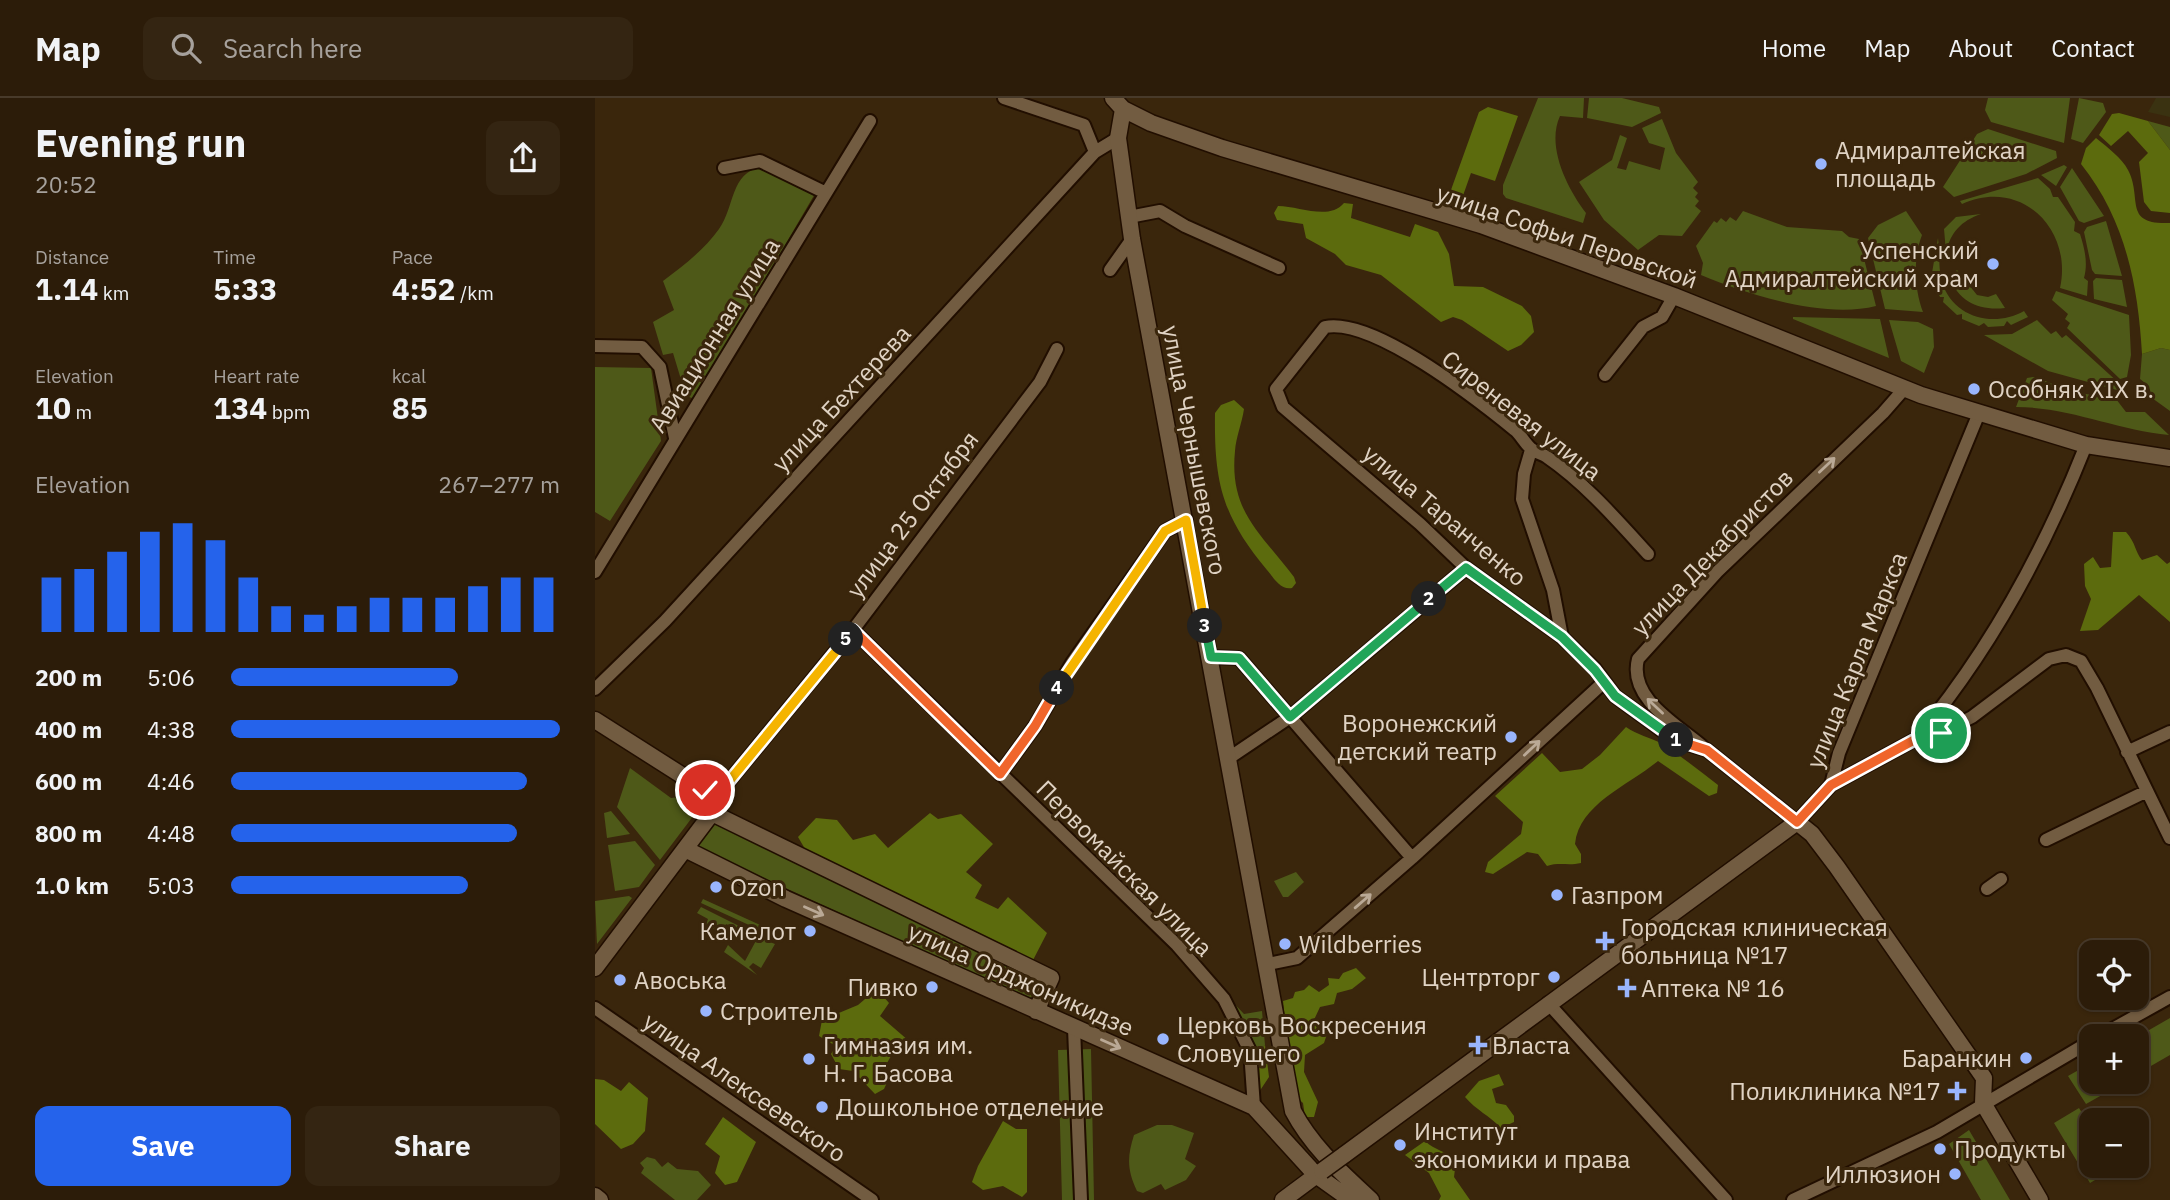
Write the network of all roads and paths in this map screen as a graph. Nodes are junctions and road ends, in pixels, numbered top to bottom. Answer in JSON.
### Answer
{"nodes":[{"id":1,"x":1004,"y":98,"type":"edge"},
{"id":2,"x":1118,"y":103,"type":"edge"},
{"id":3,"x":870,"y":121,"type":"dead end"},
{"id":4,"x":1118,"y":138,"type":"junction"},
{"id":5,"x":1095,"y":152,"type":"junction"},
{"id":6,"x":724,"y":168,"type":"dead end"},
{"id":7,"x":826,"y":193,"type":"junction"},
{"id":8,"x":1129,"y":217,"type":"junction"},
{"id":9,"x":1132,"y":239,"type":"junction"},
{"id":10,"x":1279,"y":268,"type":"dead end"},
{"id":11,"x":1110,"y":270,"type":"dead end"},
{"id":12,"x":1674,"y":296,"type":"junction"},
{"id":13,"x":1318,"y":335,"type":"joint"},
{"id":14,"x":595,"y":346,"type":"edge"},
{"id":15,"x":1057,"y":349,"type":"dead end"},
{"id":16,"x":1605,"y":375,"type":"dead end"},
{"id":17,"x":1904,"y":388,"type":"junction"},
{"id":18,"x":1979,"y":413,"type":"junction"},
{"id":19,"x":675,"y":439,"type":"junction"},
{"id":20,"x":2086,"y":445,"type":"junction"},
{"id":21,"x":1531,"y":450,"type":"junction"},
{"id":22,"x":2170,"y":458,"type":"edge"},
{"id":23,"x":1186,"y":520,"type":"junction"},
{"id":24,"x":1648,"y":554,"type":"dead end"},
{"id":25,"x":1466,"y":568,"type":"junction"},
{"id":26,"x":595,"y":572,"type":"edge"},
{"id":27,"x":853,"y":630,"type":"junction"},
{"id":28,"x":1562,"y":637,"type":"junction"},
{"id":29,"x":1211,"y":657,"type":"junction"},
{"id":30,"x":1604,"y":682,"type":"junction"},
{"id":31,"x":595,"y":689,"type":"edge"},
{"id":32,"x":1290,"y":717,"type":"junction"},
{"id":33,"x":595,"y":720,"type":"edge"},
{"id":34,"x":2170,"y":732,"type":"edge"},
{"id":35,"x":1916,"y":739,"type":"junction"},
{"id":36,"x":1707,"y":750,"type":"junction"},
{"id":37,"x":2127,"y":752,"type":"junction"},
{"id":38,"x":1230,"y":758,"type":"junction"},
{"id":39,"x":1000,"y":774,"type":"junction"},
{"id":40,"x":1831,"y":785,"type":"junction"},
{"id":41,"x":2145,"y":792,"type":"junction"},
{"id":42,"x":712,"y":808,"type":"junction"},
{"id":43,"x":1797,"y":822,"type":"junction"},
{"id":44,"x":2170,"y":838,"type":"edge"},
{"id":45,"x":2046,"y":840,"type":"dead end"},
{"id":46,"x":687,"y":850,"type":"junction"},
{"id":47,"x":1412,"y":858,"type":"junction"},
{"id":48,"x":2001,"y":879,"type":"dead end"},
{"id":49,"x":1987,"y":889,"type":"dead end"},
{"id":50,"x":1268,"y":964,"type":"junction"},
{"id":51,"x":595,"y":968,"type":"edge"},
{"id":52,"x":2170,"y":997,"type":"edge"},
{"id":53,"x":1548,"y":1003,"type":"junction"},
{"id":54,"x":2170,"y":1006,"type":"edge"},
{"id":55,"x":595,"y":1008,"type":"edge"},
{"id":56,"x":2149,"y":1009,"type":"joint"},
{"id":57,"x":2147,"y":1010,"type":"edge"},
{"id":58,"x":1036,"y":1011,"type":"junction"},
{"id":59,"x":2122,"y":1024,"type":"edge"},
{"id":60,"x":1074,"y":1028,"type":"junction"},
{"id":61,"x":2079,"y":1048,"type":"edge"},
{"id":62,"x":1983,"y":1103,"type":"junction"},
{"id":63,"x":1254,"y":1107,"type":"junction"},
{"id":64,"x":1319,"y":1173,"type":"junction"},
{"id":65,"x":595,"y":1196,"type":"edge"},
{"id":66,"x":600,"y":1200,"type":"edge"},
{"id":67,"x":872,"y":1200,"type":"edge"},
{"id":68,"x":1081,"y":1200,"type":"edge"},
{"id":69,"x":1283,"y":1200,"type":"edge"},
{"id":70,"x":1351,"y":1200,"type":"edge"},
{"id":71,"x":1371,"y":1200,"type":"edge"},
{"id":72,"x":1726,"y":1200,"type":"edge"},
{"id":73,"x":1793,"y":1200,"type":"edge"},
{"id":74,"x":2040,"y":1200,"type":"edge"}],
"edges":[{"from":1,"to":5,"type":"street"},
{"from":2,"to":4,"type":"street","name":"улица Чернышевского"},
{"from":2,"to":12,"type":"street","name":"улица Софьи Перовской"},
{"from":3,"to":7,"type":"street","name":"Авиационная улица"},
{"from":4,"to":5,"type":"street","name":"улица Бехтерева"},
{"from":4,"to":8,"type":"street","name":"улица Чернышевского"},
{"from":5,"to":31,"type":"street","name":"улица Бехтерева"},
{"from":6,"to":7,"type":"street"},
{"from":7,"to":19,"type":"street","name":"Авиационная улица"},
{"from":8,"to":9,"type":"street","name":"улица Чернышевского"},
{"from":8,"to":10,"type":"street"},
{"from":9,"to":11,"type":"street"},
{"from":9,"to":23,"type":"street","name":"улица Чернышевского"},
{"from":12,"to":16,"type":"street"},
{"from":12,"to":17,"type":"street","name":"улица Софьи Перовской"},
{"from":13,"to":21,"type":"street","name":"Сиреневая улица"},
{"from":13,"to":25,"type":"street","name":"улица Таранченко"},
{"from":14,"to":19,"type":"street"},
{"from":15,"to":27,"type":"street","name":"улица 25 Октября"},
{"from":17,"to":18,"type":"street","name":"улица Софьи Перовской"},
{"from":36,"to":17,"type":"street","name":"улица Декабристов","one_way":true},
{"from":18,"to":20,"type":"street","name":"улица Софьи Перовской"},
{"from":18,"to":40,"type":"street","name":"улица Карла Маркса"},
{"from":19,"to":26,"type":"street","name":"Авиационная улица"},
{"from":20,"to":22,"type":"street","name":"улица Софьи Перовской"},
{"from":20,"to":35,"type":"street"},
{"from":21,"to":24,"type":"street","name":"Сиреневая улица"},
{"from":21,"to":28,"type":"street"},
{"from":23,"to":29,"type":"street","name":"улица Чернышевского"},
{"from":23,"to":39,"type":"street"},
{"from":25,"to":28,"type":"street","name":"улица Таранченко"},
{"from":25,"to":32,"type":"street"},
{"from":27,"to":39,"type":"street","name":"Первомайская улица"},
{"from":27,"to":42,"type":"street","name":"улица 25 Октября"},
{"from":28,"to":30,"type":"street","name":"улица Таранченко"},
{"from":29,"to":32,"type":"street"},
{"from":29,"to":38,"type":"street","name":"улица Чернышевского"},
{"from":30,"to":36,"type":"street","name":"улица Таранченко"},
{"from":47,"to":30,"type":"street","one_way":true},
{"from":32,"to":38,"type":"street"},
{"from":32,"to":47,"type":"street"},
{"from":33,"to":42,"type":"street","name":"улица Орджоникидзе"},
{"from":34,"to":37,"type":"street"},
{"from":35,"to":37,"type":"street"},
{"from":35,"to":40,"type":"street"},
{"from":36,"to":43,"type":"street","name":"улица Таранченко"},
{"from":37,"to":41,"type":"street"},
{"from":38,"to":50,"type":"street","name":"улица Чернышевского"},
{"from":39,"to":63,"type":"street","name":"Первомайская улица"},
{"from":40,"to":43,"type":"street","name":"улица Карла Маркса"},
{"from":41,"to":44,"type":"street"},
{"from":41,"to":45,"type":"street"},
{"from":42,"to":46,"type":"street","name":"улица 25 Октября"},
{"from":42,"to":58,"type":"street","name":"улица Орджоникидзе"},
{"from":43,"to":53,"type":"street","name":"улица Карла Маркса"},
{"from":43,"to":62,"type":"street","name":"улица Таранченко"},
{"from":46,"to":51,"type":"street","name":"улица 25 Октября"},
{"from":46,"to":58,"type":"street","name":"улица Орджоникидзе","one_way":true},
{"from":50,"to":47,"type":"street","one_way":true},
{"from":48,"to":49,"type":"street"},
{"from":50,"to":71,"type":"street","name":"улица Чернышевского"},
{"from":52,"to":56,"type":"street"},
{"from":53,"to":64,"type":"street","name":"улица Карла Маркса","bridge":true},
{"from":53,"to":72,"type":"street"},
{"from":54,"to":56,"type":"street"},
{"from":55,"to":67,"type":"street","name":"улица Алексеевского"},
{"from":57,"to":59,"type":"street"},
{"from":58,"to":60,"type":"street","name":"улица Орджоникидзе"},
{"from":60,"to":63,"type":"street","name":"улица Орджоникидзе","one_way":true},
{"from":60,"to":68,"type":"street"},
{"from":61,"to":62,"type":"street"},
{"from":62,"to":73,"type":"street"},
{"from":62,"to":74,"type":"street","name":"улица Таранченко"},
{"from":63,"to":64,"type":"street","name":"улица Орджоникидзе"},
{"from":64,"to":69,"type":"street"},
{"from":64,"to":70,"type":"street","name":"улица Орджоникидзе"},
{"from":65,"to":66,"type":"street"}]}
